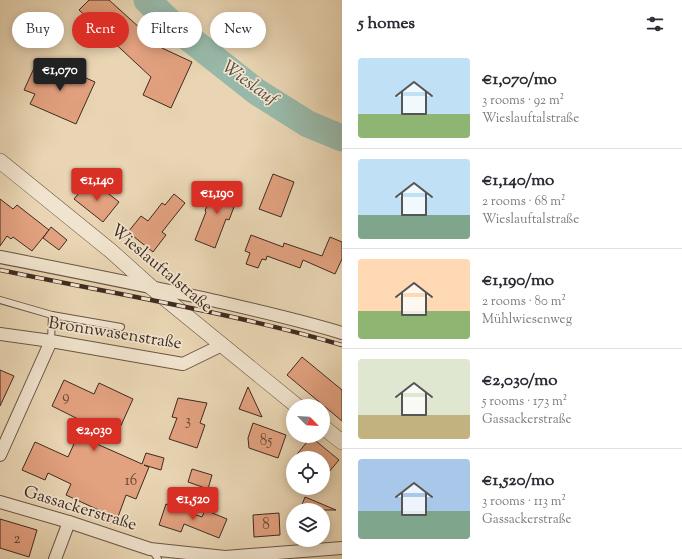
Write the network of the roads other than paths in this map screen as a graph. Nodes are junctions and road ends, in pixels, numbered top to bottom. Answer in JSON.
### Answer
{"nodes":[{"id":1,"x":0,"y":161,"type":"edge"},
{"id":2,"x":0,"y":257,"type":"edge"},
{"id":3,"x":151,"y":287,"type":"junction"},
{"id":4,"x":0,"y":300,"type":"edge"},
{"id":5,"x":52,"y":314,"type":"junction"},
{"id":6,"x":121,"y":328,"type":"dead end"},
{"id":7,"x":342,"y":333,"type":"edge"},
{"id":8,"x":0,"y":334,"type":"edge"},
{"id":9,"x":51,"y":341,"type":"junction"},
{"id":10,"x":222,"y":344,"type":"junction"},
{"id":11,"x":289,"y":399,"type":"edge"},
{"id":12,"x":330,"y":433,"type":"edge"},
{"id":13,"x":342,"y":442,"type":"edge"},
{"id":14,"x":0,"y":456,"type":"edge"},
{"id":15,"x":0,"y":502,"type":"edge"},
{"id":16,"x":69,"y":522,"type":"junction"},
{"id":17,"x":150,"y":548,"type":"junction"},
{"id":18,"x":342,"y":548,"type":"edge"},
{"id":19,"x":226,"y":558,"type":"edge"},
{"id":20,"x":55,"y":559,"type":"edge"},
{"id":21,"x":158,"y":559,"type":"edge"}],
"edges":[{"from":1,"to":3,"type":"street","name":"Wieslauftalstraße"},
{"from":2,"to":3,"type":"street"},
{"from":3,"to":7,"type":"street"},
{"from":3,"to":10,"type":"street","name":"Wieslauftalstraße"},
{"from":4,"to":5,"type":"lane"},
{"from":5,"to":6,"type":"lane"},
{"from":5,"to":9,"type":"lane"},
{"from":8,"to":9,"type":"street","name":"Bronnwasenstraße"},
{"from":9,"to":10,"type":"street","name":"Bronnwasenstraße"},
{"from":9,"to":14,"type":"street"},
{"from":10,"to":11,"type":"street","name":"Wieslauftalstraße"},
{"from":12,"to":13,"type":"street"},
{"from":15,"to":16,"type":"street","name":"Gassackerstraße"},
{"from":16,"to":17,"type":"street","name":"Gassackerstraße"},
{"from":16,"to":20,"type":"street"},
{"from":17,"to":19,"type":"street","name":"Gassackerstraße"},
{"from":17,"to":21,"type":"lane"},
{"from":18,"to":19,"type":"street","name":"Gassackerstraße"}]}
